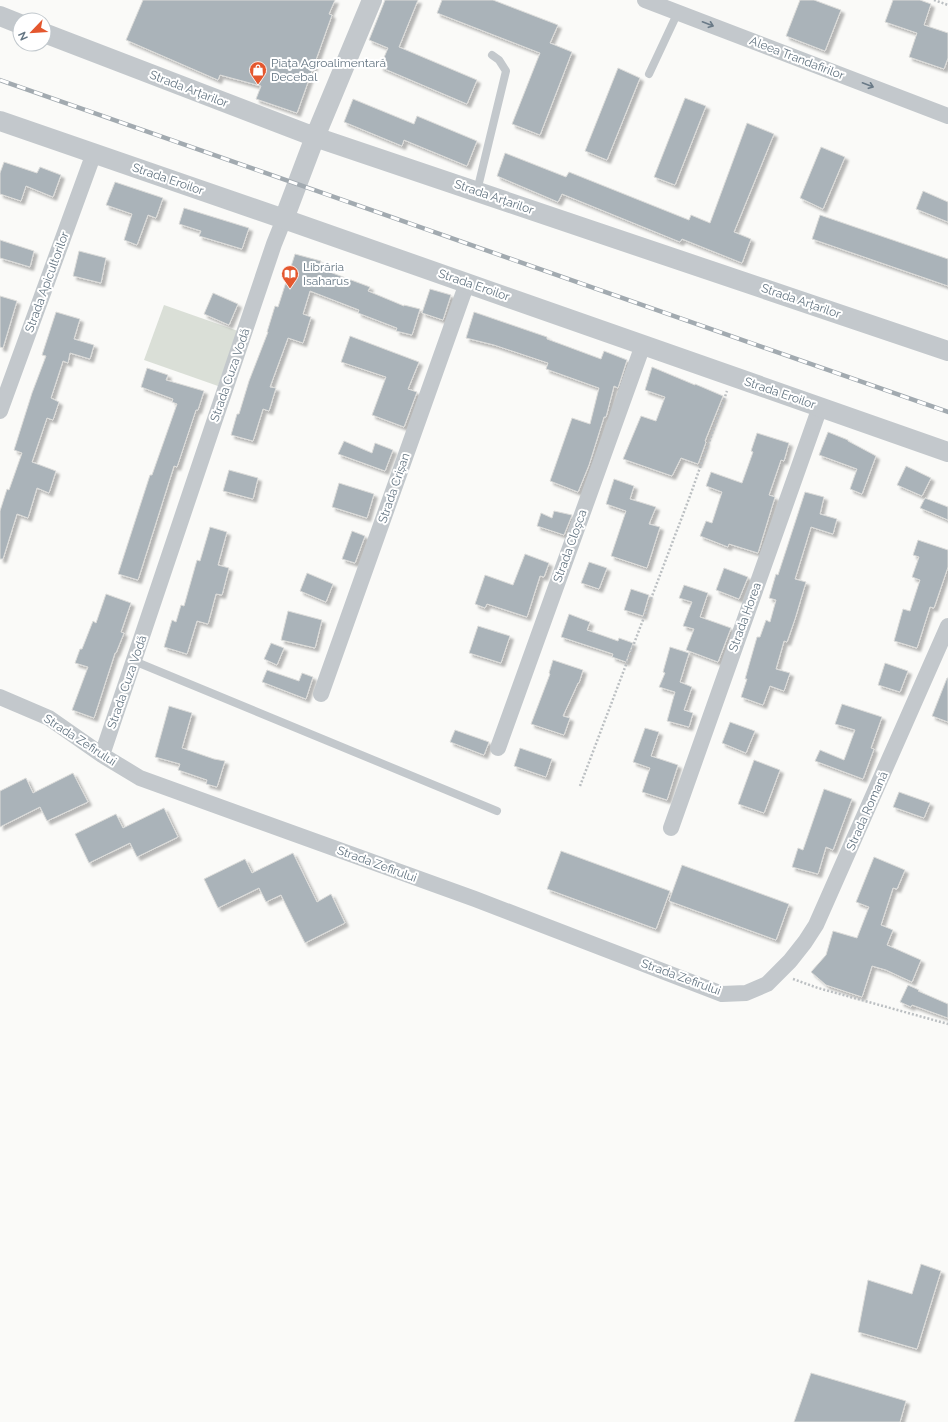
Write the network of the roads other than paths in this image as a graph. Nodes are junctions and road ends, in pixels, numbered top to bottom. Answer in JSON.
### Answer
{"nodes":[{"id":1,"x":372,"y":0,"type":"edge"},
{"id":2,"x":645,"y":0,"type":"edge"},
{"id":3,"x":678,"y":12,"type":"junction"},
{"id":4,"x":0,"y":16,"type":"edge"},
{"id":5,"x":12,"y":21,"type":"edge"},
{"id":6,"x":52,"y":36,"type":"edge"},
{"id":7,"x":492,"y":55,"type":"dead end"},
{"id":8,"x":649,"y":74,"type":"dead end"},
{"id":9,"x":948,"y":116,"type":"edge"},
{"id":10,"x":0,"y":121,"type":"edge"},
{"id":11,"x":315,"y":137,"type":"junction"},
{"id":12,"x":94,"y":153,"type":"junction"},
{"id":13,"x":477,"y":192,"type":"junction"},
{"id":14,"x":284,"y":219,"type":"junction"},
{"id":15,"x":467,"y":283,"type":"junction"},
{"id":16,"x":643,"y":345,"type":"junction"},
{"id":17,"x":948,"y":351,"type":"edge"},
{"id":18,"x":820,"y":407,"type":"junction"},
{"id":19,"x":0,"y":411,"type":"edge"},
{"id":20,"x":948,"y":452,"type":"edge"},
{"id":21,"x":948,"y":626,"type":"edge"},
{"id":22,"x":134,"y":661,"type":"junction"},
{"id":23,"x":321,"y":694,"type":"dead end"},
{"id":24,"x":0,"y":697,"type":"edge"},
{"id":25,"x":498,"y":748,"type":"dead end"},
{"id":26,"x":102,"y":755,"type":"junction"},
{"id":27,"x":497,"y":811,"type":"dead end"},
{"id":28,"x":671,"y":828,"type":"dead end"},
{"id":29,"x":772,"y":978,"type":"joint"}],
"edges":[{"from":1,"to":11,"type":"street","name":"Strada Cuza Vodă"},
{"from":2,"to":3,"type":"street","name":"Aleea Trandafirilor"},
{"from":3,"to":8,"type":"lane"},
{"from":3,"to":9,"type":"street","name":"Aleea Trandafirilor","one_way":true},
{"from":4,"to":5,"type":"street"},
{"from":6,"to":11,"type":"street","name":"Strada Arțarilor"},
{"from":7,"to":13,"type":"lane"},
{"from":10,"to":12,"type":"street","name":"Strada Eroilor"},
{"from":11,"to":13,"type":"street","name":"Strada Arțarilor"},
{"from":11,"to":14,"type":"street","name":"Strada Cuza Vodă"},
{"from":12,"to":14,"type":"street","name":"Strada Eroilor"},
{"from":12,"to":19,"type":"street","name":"Strada Apicultorilor"},
{"from":13,"to":17,"type":"street","name":"Strada Arțarilor"},
{"from":14,"to":15,"type":"street","name":"Strada Eroilor"},
{"from":14,"to":22,"type":"street","name":"Strada Cuza Vodă"},
{"from":15,"to":16,"type":"street","name":"Strada Eroilor"},
{"from":15,"to":23,"type":"street","name":"Strada Crișan"},
{"from":16,"to":18,"type":"street","name":"Strada Eroilor"},
{"from":16,"to":25,"type":"street","name":"Strada Cloșca"},
{"from":18,"to":20,"type":"street","name":"Strada Eroilor"},
{"from":18,"to":28,"type":"street","name":"Strada Horea"},
{"from":21,"to":29,"type":"street","name":"Strada Romană"},
{"from":22,"to":26,"type":"street","name":"Strada Cuza Vodă"},
{"from":22,"to":27,"type":"lane"},
{"from":24,"to":26,"type":"street","name":"Strada Zefirului"},
{"from":26,"to":29,"type":"street","name":"Strada Zefirului"}]}
